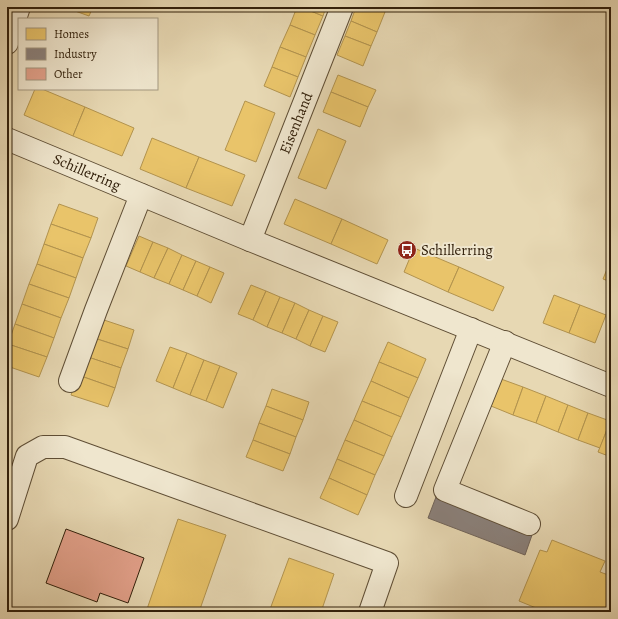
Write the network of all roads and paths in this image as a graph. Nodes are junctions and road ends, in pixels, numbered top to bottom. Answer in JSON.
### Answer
{"nodes":[{"id":1,"x":19,"y":7,"type":"edge"},
{"id":2,"x":342,"y":7,"type":"edge"},
{"id":3,"x":7,"y":43,"type":"edge"},
{"id":4,"x":7,"y":139,"type":"edge"},
{"id":5,"x":141,"y":195,"type":"junction"},
{"id":6,"x":250,"y":240,"type":"junction"},
{"id":7,"x":471,"y":329,"type":"junction"},
{"id":8,"x":504,"y":342,"type":"junction"},
{"id":9,"x":70,"y":381,"type":"dead end"},
{"id":10,"x":611,"y":386,"type":"edge"},
{"id":11,"x":406,"y":496,"type":"dead end"},
{"id":12,"x":7,"y":519,"type":"edge"},
{"id":13,"x":529,"y":524,"type":"dead end"},
{"id":14,"x":370,"y":612,"type":"edge"}],
"edges":[{"from":1,"to":3,"type":"street"},
{"from":2,"to":6,"type":"street","name":"Eisenhand"},
{"from":4,"to":5,"type":"street","name":"Schillerring"},
{"from":5,"to":6,"type":"street","name":"Schillerring"},
{"from":5,"to":9,"type":"street"},
{"from":6,"to":7,"type":"street","name":"Schillerring"},
{"from":7,"to":8,"type":"street","name":"Schillerring"},
{"from":7,"to":11,"type":"street"},
{"from":8,"to":10,"type":"street","name":"Schillerring"},
{"from":8,"to":13,"type":"street"},
{"from":12,"to":14,"type":"street"}]}
